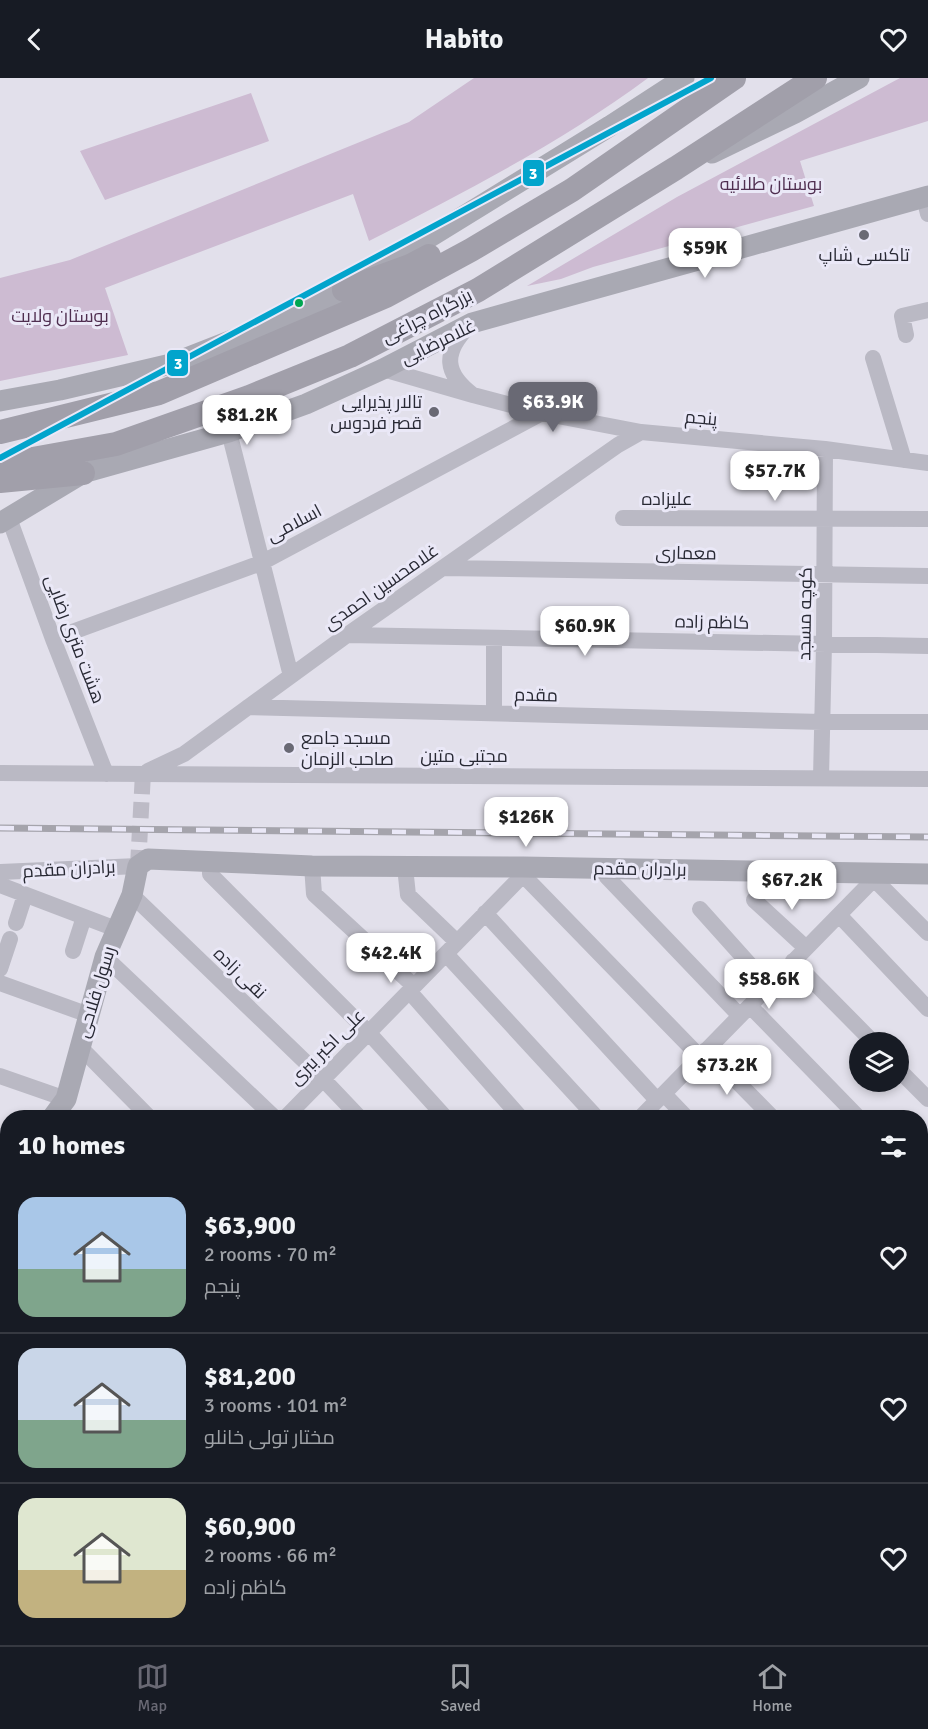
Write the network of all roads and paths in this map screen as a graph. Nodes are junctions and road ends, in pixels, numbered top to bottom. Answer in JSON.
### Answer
{"nodes":[{"id":1,"x":684,"y":78,"type":"edge"},
{"id":2,"x":734,"y":78,"type":"edge"},
{"id":3,"x":815,"y":78,"type":"edge"},
{"id":4,"x":859,"y":78,"type":"edge"},
{"id":5,"x":658,"y":131,"type":"junction"},
{"id":6,"x":676,"y":168,"type":"junction"},
{"id":7,"x":927,"y":202,"type":"edge"},
{"id":8,"x":344,"y":290,"type":"junction"},
{"id":9,"x":928,"y":310,"type":"edge"},
{"id":10,"x":472,"y":323,"type":"junction"},
{"id":11,"x":906,"y":335,"type":"dead end"},
{"id":12,"x":873,"y":358,"type":"dead end"},
{"id":13,"x":383,"y":369,"type":"junction"},
{"id":14,"x":473,"y":395,"type":"junction"},
{"id":15,"x":0,"y":401,"type":"edge"},
{"id":16,"x":542,"y":413,"type":"junction"},
{"id":17,"x":2,"y":431,"type":"edge"},
{"id":18,"x":229,"y":432,"type":"junction"},
{"id":19,"x":641,"y":432,"type":"junction"},
{"id":20,"x":825,"y":449,"type":"junction"},
{"id":21,"x":904,"y":460,"type":"junction"},
{"id":22,"x":928,"y":463,"type":"edge"},
{"id":23,"x":0,"y":465,"type":"edge"},
{"id":24,"x":83,"y":473,"type":"junction"},
{"id":25,"x":0,"y":482,"type":"edge"},
{"id":26,"x":623,"y":518,"type":"dead end"},
{"id":27,"x":825,"y":519,"type":"junction"},
{"id":28,"x":928,"y":519,"type":"edge"},
{"id":29,"x":4,"y":520,"type":"edge"},
{"id":30,"x":261,"y":563,"type":"junction"},
{"id":31,"x":443,"y":568,"type":"junction"},
{"id":32,"x":825,"y":574,"type":"junction"},
{"id":33,"x":928,"y":576,"type":"edge"},
{"id":34,"x":347,"y":635,"type":"junction"},
{"id":35,"x":494,"y":638,"type":"junction"},
{"id":36,"x":52,"y":639,"type":"junction"},
{"id":37,"x":824,"y":644,"type":"junction"},
{"id":38,"x":928,"y":646,"type":"edge"},
{"id":39,"x":291,"y":676,"type":"junction"},
{"id":40,"x":248,"y":707,"type":"junction"},
{"id":41,"x":494,"y":713,"type":"junction"},
{"id":42,"x":822,"y":722,"type":"junction"},
{"id":43,"x":928,"y":722,"type":"edge"},
{"id":44,"x":0,"y":773,"type":"edge"},
{"id":45,"x":143,"y":773,"type":"junction"},
{"id":46,"x":106,"y":774,"type":"junction"},
{"id":47,"x":821,"y":778,"type":"junction"},
{"id":48,"x":928,"y":779,"type":"edge"},
{"id":49,"x":138,"y":866,"type":"junction"},
{"id":50,"x":210,"y":869,"type":"junction"},
{"id":51,"x":312,"y":871,"type":"junction"},
{"id":52,"x":523,"y":871,"type":"junction"},
{"id":53,"x":0,"y":872,"type":"edge"},
{"id":54,"x":405,"y":872,"type":"junction"},
{"id":55,"x":606,"y":873,"type":"junction"},
{"id":56,"x":928,"y":874,"type":"edge"},
{"id":57,"x":874,"y":876,"type":"junction"},
{"id":58,"x":928,"y":881,"type":"edge"},
{"id":59,"x":0,"y":885,"type":"edge"},
{"id":60,"x":25,"y":895,"type":"junction"},
{"id":61,"x":132,"y":895,"type":"junction"},
{"id":62,"x":754,"y":900,"type":"dead end"},
{"id":63,"x":700,"y":909,"type":"dead end"},
{"id":64,"x":485,"y":913,"type":"junction"},
{"id":65,"x":839,"y":915,"type":"junction"},
{"id":66,"x":84,"y":917,"type":"junction"},
{"id":67,"x":16,"y":923,"type":"dead end"},
{"id":68,"x":116,"y":929,"type":"junction"},
{"id":69,"x":928,"y":933,"type":"edge"},
{"id":70,"x":10,"y":939,"type":"dead end"},
{"id":71,"x":451,"y":948,"type":"junction"},
{"id":72,"x":806,"y":948,"type":"junction"},
{"id":73,"x":73,"y":951,"type":"dead end"},
{"id":74,"x":105,"y":957,"type":"junction"},
{"id":75,"x":794,"y":961,"type":"junction"},
{"id":76,"x":0,"y":969,"type":"edge"},
{"id":77,"x":0,"y":982,"type":"edge"},
{"id":78,"x":769,"y":986,"type":"junction"},
{"id":79,"x":412,"y":988,"type":"junction"},
{"id":80,"x":928,"y":1009,"type":"edge"},
{"id":81,"x":745,"y":1011,"type":"junction"},
{"id":82,"x":89,"y":1015,"type":"junction"},
{"id":83,"x":369,"y":1032,"type":"junction"},
{"id":84,"x":863,"y":1032,"type":"edge"},
{"id":85,"x":79,"y":1046,"type":"junction"},
{"id":86,"x":703,"y":1053,"type":"junction"},
{"id":87,"x":0,"y":1076,"type":"edge"},
{"id":88,"x":322,"y":1078,"type":"junction"},
{"id":89,"x":909,"y":1080,"type":"edge"},
{"id":90,"x":660,"y":1097,"type":"junction"},
{"id":91,"x":66,"y":1099,"type":"junction"},
{"id":92,"x":928,"y":1099,"type":"edge"},
{"id":93,"x":58,"y":1110,"type":"edge"},
{"id":94,"x":142,"y":1110,"type":"edge"},
{"id":95,"x":267,"y":1110,"type":"edge"},
{"id":96,"x":292,"y":1110,"type":"edge"},
{"id":97,"x":352,"y":1110,"type":"edge"},
{"id":98,"x":439,"y":1110,"type":"edge"},
{"id":99,"x":514,"y":1110,"type":"edge"},
{"id":100,"x":590,"y":1110,"type":"edge"},
{"id":101,"x":648,"y":1110,"type":"edge"},
{"id":102,"x":677,"y":1110,"type":"edge"},
{"id":103,"x":764,"y":1110,"type":"edge"},
{"id":104,"x":851,"y":1110,"type":"edge"}],
"edges":[{"from":1,"to":8,"type":"main road"},
{"from":2,"to":5,"type":"highway","name":"بزرگراه چراغی"},
{"from":3,"to":6,"type":"highway","name":"بزرگراه چراغی"},
{"from":4,"to":6,"type":"main road"},
{"from":5,"to":8,"type":"highway"},
{"from":5,"to":17,"type":"highway","name":"بزرگراه چراغی"},
{"from":6,"to":23,"type":"highway","name":"بزرگراه چراغی"},
{"from":7,"to":10,"type":"main road","name":"غلامرضایی"},
{"from":8,"to":15,"type":"main road"},
{"from":9,"to":11,"type":"street"},
{"from":10,"to":13,"type":"main road","name":"غلامرضایی"},
{"from":10,"to":14,"type":"street"},
{"from":12,"to":21,"type":"street"},
{"from":13,"to":14,"type":"street","name":"پنجم"},
{"from":13,"to":18,"type":"main road","name":"غلامرضایی"},
{"from":14,"to":16,"type":"street","name":"پنجم"},
{"from":16,"to":19,"type":"street","name":"پنجم"},
{"from":16,"to":30,"type":"street","name":"اسلامی"},
{"from":18,"to":24,"type":"main road","name":"غلامرضایی"},
{"from":18,"to":30,"type":"street"},
{"from":19,"to":20,"type":"street","name":"پنجم"},
{"from":19,"to":31,"type":"street","name":"غلامحسین احمدی"},
{"from":20,"to":21,"type":"street","name":"پنجم"},
{"from":20,"to":27,"type":"street","name":"کوچه مسجد"},
{"from":21,"to":22,"type":"street","name":"پنجم"},
{"from":24,"to":25,"type":"highway"},
{"from":24,"to":29,"type":"main road","name":"غلامرضایی"},
{"from":26,"to":27,"type":"street","name":"علیزاده"},
{"from":27,"to":28,"type":"street","name":"علیزاده"},
{"from":27,"to":32,"type":"street","name":"کوچه مسجد"},
{"from":29,"to":36,"type":"street","name":"هشت متری رضایی"},
{"from":30,"to":36,"type":"street","name":"اسلامی"},
{"from":30,"to":39,"type":"street"},
{"from":31,"to":32,"type":"street","name":"معماری"},
{"from":31,"to":34,"type":"street","name":"غلامحسین احمدی"},
{"from":32,"to":33,"type":"street","name":"معماری"},
{"from":32,"to":37,"type":"street","name":"کوچه مسجد"},
{"from":34,"to":35,"type":"street","name":"کاظم زاده"},
{"from":34,"to":39,"type":"street","name":"غلامحسین احمدی"},
{"from":35,"to":37,"type":"street","name":"کاظم زاده"},
{"from":35,"to":41,"type":"street"},
{"from":36,"to":46,"type":"street","name":"هشت متری رضایی"},
{"from":37,"to":38,"type":"street","name":"کاظم زاده"},
{"from":37,"to":42,"type":"street","name":"کوچه مسجد"},
{"from":39,"to":40,"type":"street","name":"غلامحسین احمدی"},
{"from":40,"to":41,"type":"street","name":"مقدم"},
{"from":40,"to":45,"type":"street","name":"غلامحسین احمدی"},
{"from":41,"to":42,"type":"street","name":"مقدم"},
{"from":42,"to":43,"type":"street","name":"مقدم"},
{"from":42,"to":47,"type":"street","name":"کوچه مسجد"},
{"from":44,"to":46,"type":"street","name":"مجتبی متین"},
{"from":45,"to":46,"type":"street","name":"مجتبی متین"},
{"from":45,"to":47,"type":"street","name":"مجتبی متین"},
{"from":47,"to":48,"type":"street","name":"مجتبی متین"},
{"from":49,"to":50,"type":"main road","name":"برادران مقدم"},
{"from":49,"to":53,"type":"street","name":"برادران مقدم"},
{"from":49,"to":61,"type":"main road","name":"رسول فلاحی"},
{"from":50,"to":51,"type":"main road","name":"برادران مقدم"},
{"from":50,"to":83,"type":"street"},
{"from":51,"to":54,"type":"main road","name":"برادران مقدم"},
{"from":51,"to":79,"type":"street"},
{"from":52,"to":54,"type":"main road","name":"برادران مقدم"},
{"from":52,"to":55,"type":"main road","name":"برادران مقدم"},
{"from":52,"to":64,"type":"street","name":"علی اکبر ببری"},
{"from":52,"to":86,"type":"street"},
{"from":54,"to":71,"type":"street"},
{"from":55,"to":57,"type":"main road","name":"برادران مقدم"},
{"from":55,"to":81,"type":"street"},
{"from":56,"to":57,"type":"main road","name":"برادران مقدم"},
{"from":57,"to":58,"type":"main road","name":"برادران مقدم"},
{"from":57,"to":65,"type":"street"},
{"from":57,"to":69,"type":"street"},
{"from":59,"to":60,"type":"street"},
{"from":60,"to":66,"type":"street"},
{"from":60,"to":67,"type":"street"},
{"from":61,"to":68,"type":"main road","name":"رسول فلاحی"},
{"from":61,"to":88,"type":"street","name":"نقی زاده"},
{"from":62,"to":72,"type":"street"},
{"from":63,"to":78,"type":"street"},
{"from":64,"to":71,"type":"street","name":"علی اکبر ببری"},
{"from":64,"to":90,"type":"street"},
{"from":65,"to":72,"type":"street"},
{"from":65,"to":80,"type":"street"},
{"from":66,"to":68,"type":"street"},
{"from":66,"to":73,"type":"street"},
{"from":68,"to":74,"type":"main road","name":"رسول فلاحی"},
{"from":70,"to":76,"type":"street"},
{"from":71,"to":79,"type":"street","name":"علی اکبر ببری"},
{"from":71,"to":100,"type":"street"},
{"from":72,"to":75,"type":"street"},
{"from":74,"to":82,"type":"main road","name":"رسول فلاحی"},
{"from":74,"to":95,"type":"street"},
{"from":75,"to":78,"type":"street"},
{"from":75,"to":84,"type":"street"},
{"from":77,"to":82,"type":"street"},
{"from":78,"to":81,"type":"street"},
{"from":79,"to":83,"type":"street","name":"علی اکبر ببری"},
{"from":79,"to":99,"type":"street"},
{"from":81,"to":86,"type":"street"},
{"from":81,"to":104,"type":"street"},
{"from":82,"to":85,"type":"main road","name":"رسول فلاحی"},
{"from":83,"to":88,"type":"street","name":"علی اکبر ببری"},
{"from":83,"to":98,"type":"street"},
{"from":85,"to":91,"type":"main road","name":"رسول فلاحی"},
{"from":85,"to":94,"type":"street"},
{"from":86,"to":90,"type":"street"},
{"from":86,"to":103,"type":"street"},
{"from":87,"to":91,"type":"street"},
{"from":88,"to":96,"type":"street","name":"علی اکبر ببری"},
{"from":88,"to":97,"type":"street","name":"نقی زاده"},
{"from":89,"to":92,"type":"street"},
{"from":90,"to":101,"type":"street"},
{"from":90,"to":102,"type":"street"},
{"from":91,"to":93,"type":"main road","name":"رسول فلاحی"}]}
